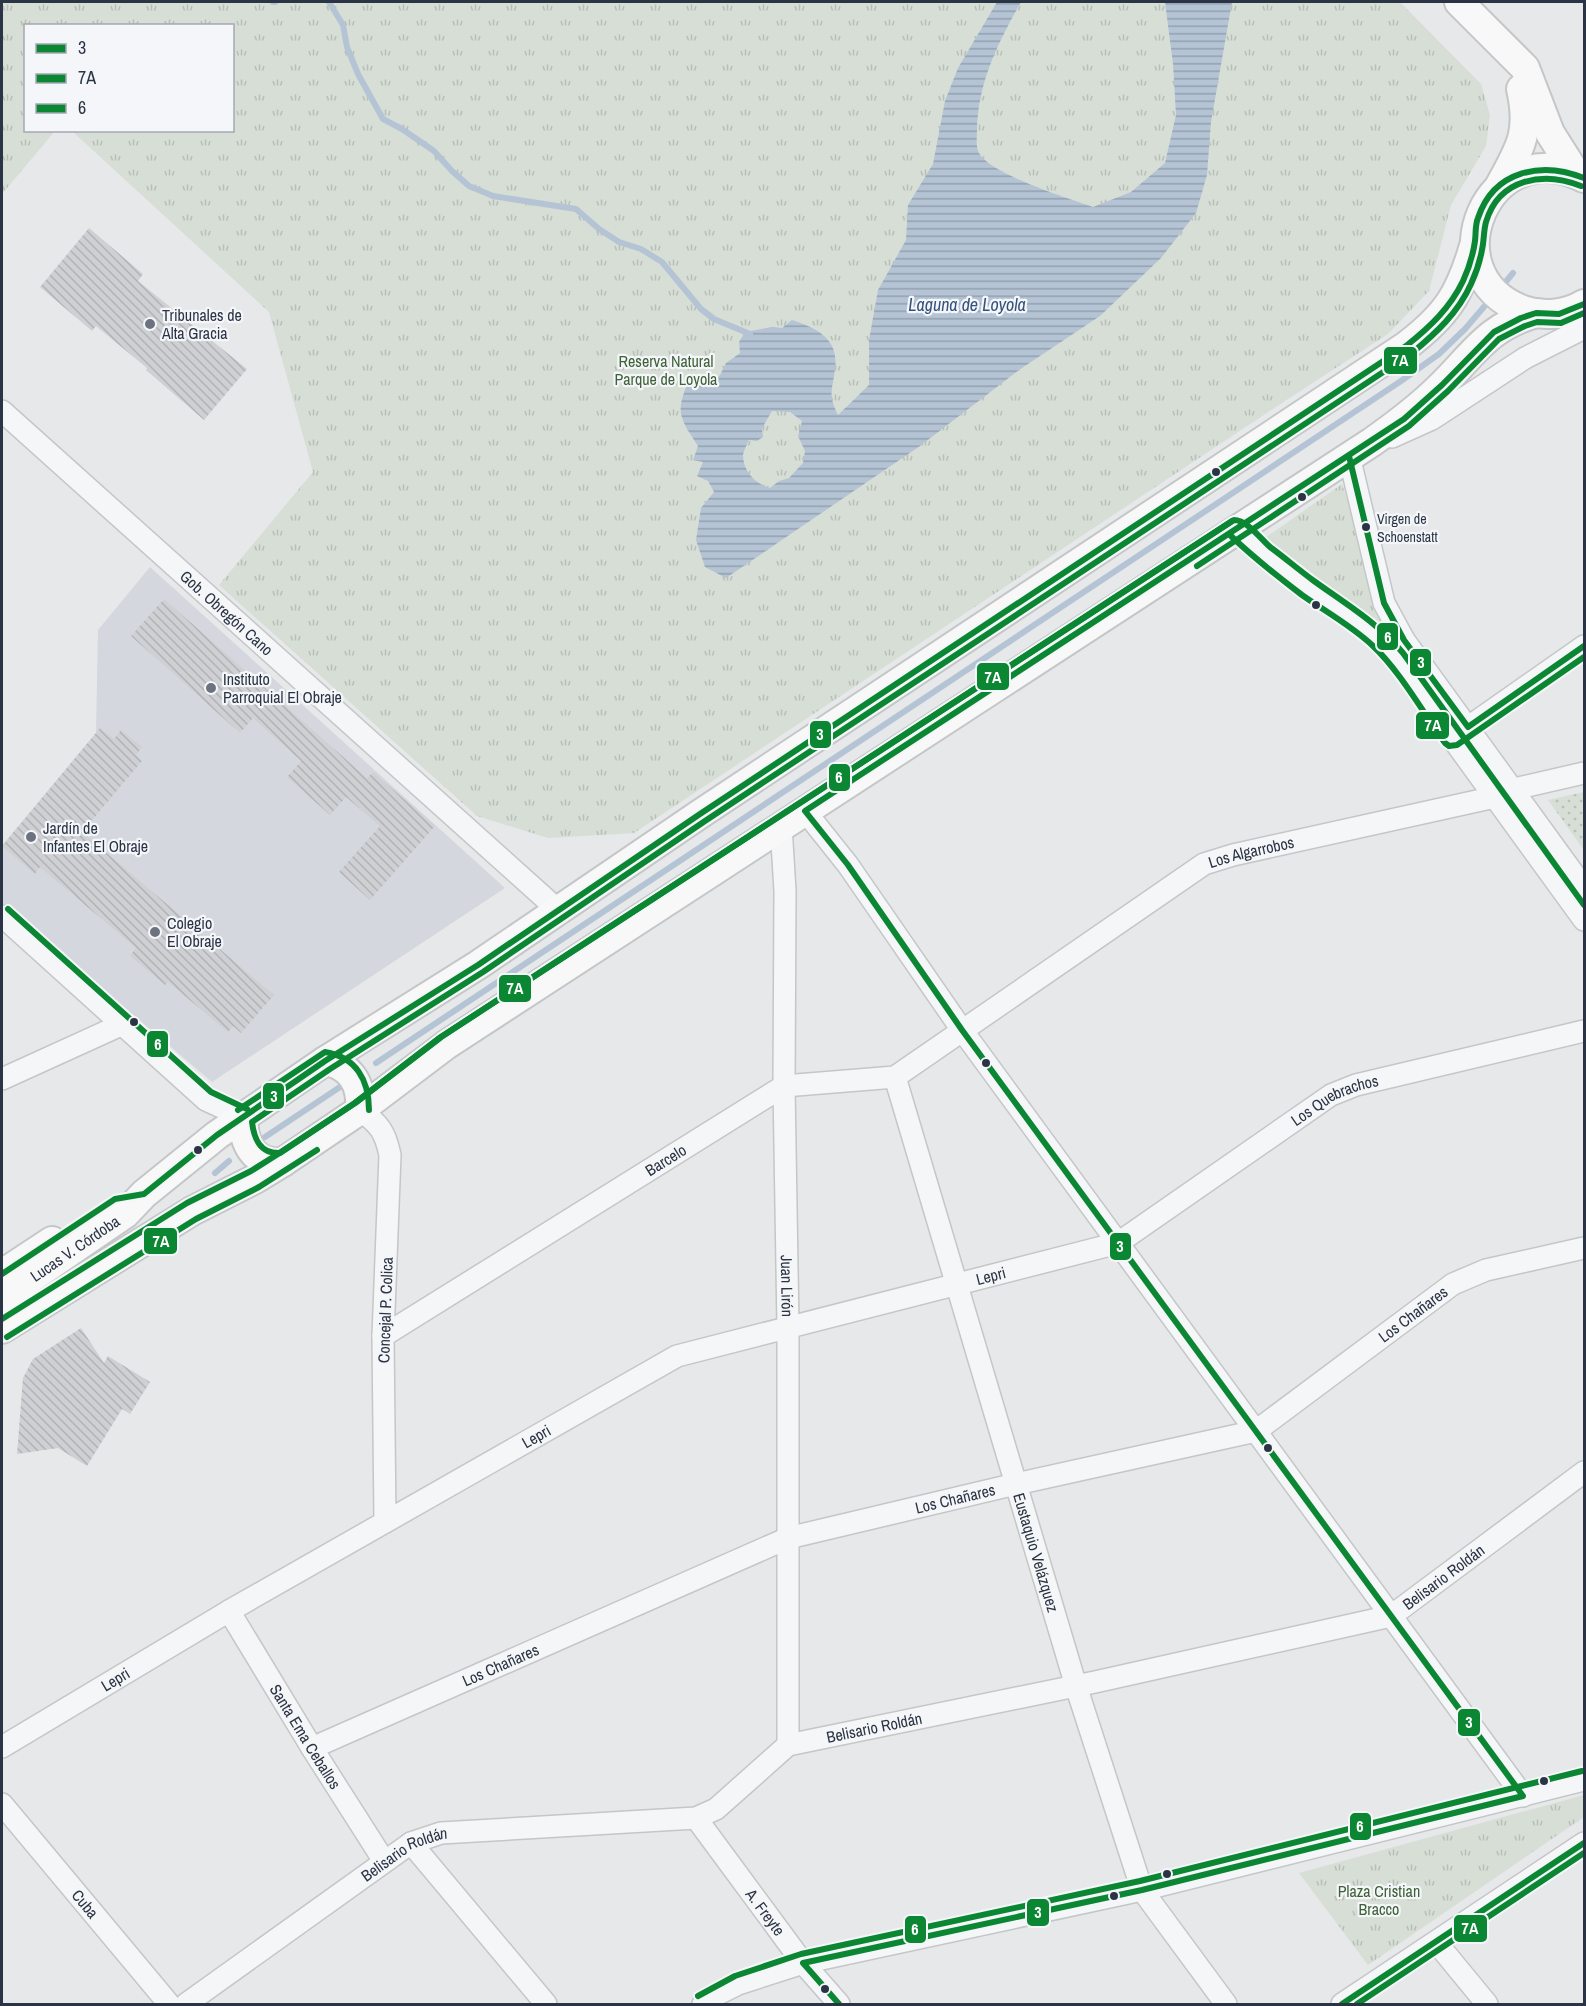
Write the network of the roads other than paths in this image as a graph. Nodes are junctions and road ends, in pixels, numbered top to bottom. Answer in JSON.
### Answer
{"nodes":[{"id":1,"x":1459,"y":2,"type":"edge"},
{"id":2,"x":1505,"y":48,"type":"junction"},
{"id":3,"x":1580,"y":176,"type":"edge"},
{"id":4,"x":1500,"y":185,"type":"junction"},
{"id":5,"x":1474,"y":246,"type":"junction"},
{"id":6,"x":1584,"y":304,"type":"edge"},
{"id":7,"x":1536,"y":313,"type":"junction"},
{"id":8,"x":1584,"y":328,"type":"edge"},
{"id":9,"x":2,"y":411,"type":"edge"},
{"id":10,"x":1349,"y":456,"type":"junction"},
{"id":11,"x":1237,"y":529,"type":"junction"},
{"id":12,"x":1584,"y":646,"type":"edge"},
{"id":13,"x":1460,"y":733,"type":"junction"},
{"id":14,"x":1584,"y":773,"type":"edge"},
{"id":15,"x":1504,"y":793,"type":"junction"},
{"id":16,"x":805,"y":811,"type":"junction"},
{"id":17,"x":781,"y":826,"type":"junction"},
{"id":18,"x":1584,"y":888,"type":"edge"},
{"id":19,"x":558,"y":910,"type":"junction"},
{"id":20,"x":2,"y":916,"type":"edge"},
{"id":21,"x":1584,"y":920,"type":"edge"},
{"id":22,"x":123,"y":1024,"type":"junction"},
{"id":23,"x":962,"y":1030,"type":"junction"},
{"id":24,"x":1584,"y":1031,"type":"edge"},
{"id":25,"x":325,"y":1061,"type":"junction"},
{"id":26,"x":896,"y":1077,"type":"junction"},
{"id":27,"x":2,"y":1079,"type":"edge"},
{"id":28,"x":784,"y":1086,"type":"junction"},
{"id":29,"x":360,"y":1110,"type":"junction"},
{"id":30,"x":243,"y":1117,"type":"junction"},
{"id":31,"x":283,"y":1162,"type":"junction"},
{"id":32,"x":144,"y":1194,"type":"junction"},
{"id":33,"x":1118,"y":1243,"type":"junction"},
{"id":34,"x":1584,"y":1248,"type":"edge"},
{"id":35,"x":2,"y":1274,"type":"edge"},
{"id":36,"x":956,"y":1284,"type":"junction"},
{"id":37,"x":2,"y":1298,"type":"edge"},
{"id":38,"x":788,"y":1327,"type":"junction"},
{"id":39,"x":2,"y":1329,"type":"edge"},
{"id":40,"x":383,"y":1336,"type":"junction"},
{"id":41,"x":1256,"y":1431,"type":"junction"},
{"id":42,"x":1584,"y":1472,"type":"edge"},
{"id":43,"x":1016,"y":1484,"type":"junction"},
{"id":44,"x":385,"y":1522,"type":"junction"},
{"id":45,"x":788,"y":1538,"type":"junction"},
{"id":46,"x":229,"y":1611,"type":"junction"},
{"id":47,"x":1391,"y":1616,"type":"junction"},
{"id":48,"x":1076,"y":1686,"type":"junction"},
{"id":49,"x":788,"y":1745,"type":"junction"},
{"id":50,"x":2,"y":1747,"type":"edge"},
{"id":51,"x":312,"y":1748,"type":"junction"},
{"id":52,"x":1584,"y":1780,"type":"edge"},
{"id":53,"x":1523,"y":1796,"type":"junction"},
{"id":54,"x":2,"y":1804,"type":"edge"},
{"id":55,"x":696,"y":1818,"type":"junction"},
{"id":56,"x":411,"y":1843,"type":"junction"},
{"id":57,"x":1584,"y":1843,"type":"edge"},
{"id":58,"x":384,"y":1861,"type":"junction"},
{"id":59,"x":1142,"y":1890,"type":"junction"},
{"id":60,"x":1436,"y":1942,"type":"junction"},
{"id":61,"x":803,"y":1963,"type":"junction"},
{"id":62,"x":169,"y":2004,"type":"edge"},
{"id":63,"x":186,"y":2004,"type":"edge"},
{"id":64,"x":546,"y":2004,"type":"edge"},
{"id":65,"x":703,"y":2004,"type":"edge"},
{"id":66,"x":838,"y":2004,"type":"edge"},
{"id":67,"x":1226,"y":2004,"type":"edge"},
{"id":68,"x":1342,"y":2004,"type":"edge"},
{"id":69,"x":1487,"y":2004,"type":"edge"}],
"edges":[{"from":1,"to":2,"type":"main road"},
{"from":2,"to":3,"type":"main road"},
{"from":2,"to":4,"type":"main road"},
{"from":3,"to":4,"type":"main road","name":"Lucas V. Córdoba"},
{"from":4,"to":5,"type":"main road","name":"Lucas V. Córdoba"},
{"from":5,"to":7,"type":"main road","name":"Lucas V. Córdoba"},
{"from":5,"to":19,"type":"main road","name":"Lucas V. Córdoba"},
{"from":6,"to":7,"type":"main road","name":"Lucas V. Córdoba"},
{"from":7,"to":10,"type":"main road","name":"Lucas V. Córdoba"},
{"from":8,"to":10,"type":"street"},
{"from":9,"to":19,"type":"street","name":"Gob. Obregón Cano"},
{"from":10,"to":11,"type":"main road","name":"Lucas V. Córdoba"},
{"from":10,"to":13,"type":"street"},
{"from":11,"to":13,"type":"street"},
{"from":11,"to":16,"type":"main road","name":"Lucas V. Córdoba"},
{"from":12,"to":13,"type":"street"},
{"from":13,"to":15,"type":"street"},
{"from":14,"to":15,"type":"street","name":"Los Algarrobos"},
{"from":15,"to":18,"type":"street"},
{"from":15,"to":21,"type":"street"},
{"from":15,"to":23,"type":"street","name":"Los Algarrobos"},
{"from":16,"to":17,"type":"main road","name":"Lucas V. Córdoba"},
{"from":16,"to":23,"type":"street"},
{"from":17,"to":28,"type":"street","name":"Juan Lirón"},
{"from":17,"to":29,"type":"main road","name":"Lucas V. Córdoba"},
{"from":19,"to":25,"type":"main road","name":"Lucas V. Córdoba"},
{"from":20,"to":22,"type":"street"},
{"from":22,"to":27,"type":"street"},
{"from":22,"to":30,"type":"street"},
{"from":23,"to":26,"type":"street"},
{"from":23,"to":33,"type":"street"},
{"from":24,"to":33,"type":"street","name":"Los Quebrachos"},
{"from":25,"to":29,"type":"main road"},
{"from":25,"to":30,"type":"main road","name":"Lucas V. Córdoba"},
{"from":26,"to":28,"type":"street","name":"Barcelo"},
{"from":26,"to":36,"type":"street","name":"Eustaquio Velázquez"},
{"from":28,"to":38,"type":"street","name":"Juan Lirón"},
{"from":28,"to":40,"type":"street","name":"Barcelo"},
{"from":29,"to":31,"type":"main road","name":"Lucas V. Córdoba"},
{"from":29,"to":40,"type":"street","name":"Concejal P. Colica"},
{"from":30,"to":31,"type":"main road"},
{"from":30,"to":32,"type":"main road","name":"Lucas V. Córdoba"},
{"from":31,"to":39,"type":"main road","name":"Lucas V. Córdoba"},
{"from":32,"to":35,"type":"main road","name":"Lucas V. Córdoba"},
{"from":32,"to":37,"type":"main road","name":"Lucas V. Córdoba"},
{"from":33,"to":36,"type":"street","name":"Lepri"},
{"from":33,"to":41,"type":"street"},
{"from":34,"to":41,"type":"street","name":"Los Chañares"},
{"from":36,"to":38,"type":"street","name":"Lepri"},
{"from":36,"to":43,"type":"street","name":"Eustaquio Velázquez"},
{"from":38,"to":44,"type":"street","name":"Lepri"},
{"from":38,"to":45,"type":"street","name":"Juan Lirón"},
{"from":40,"to":44,"type":"street","name":"Concejal P. Colica"},
{"from":41,"to":43,"type":"street","name":"Los Chañares"},
{"from":41,"to":47,"type":"street"},
{"from":42,"to":47,"type":"street","name":"Belisario Roldán"},
{"from":43,"to":45,"type":"street","name":"Los Chañares"},
{"from":43,"to":48,"type":"street","name":"Eustaquio Velázquez"},
{"from":44,"to":46,"type":"street","name":"Lepri"},
{"from":45,"to":49,"type":"street","name":"Juan Lirón"},
{"from":45,"to":51,"type":"street","name":"Los Chañares"},
{"from":46,"to":50,"type":"street","name":"Lepri"},
{"from":46,"to":51,"type":"street","name":"Santa Ema Ceballos"},
{"from":47,"to":48,"type":"street","name":"Belisario Roldán"},
{"from":47,"to":53,"type":"street"},
{"from":48,"to":49,"type":"street","name":"Belisario Roldán"},
{"from":48,"to":59,"type":"street","name":"Eustaquio Velázquez"},
{"from":49,"to":55,"type":"street","name":"Belisario Roldán"},
{"from":51,"to":58,"type":"street","name":"Santa Ema Ceballos"},
{"from":52,"to":53,"type":"street"},
{"from":53,"to":59,"type":"street"},
{"from":54,"to":62,"type":"street","name":"Cuba"},
{"from":55,"to":56,"type":"street","name":"Belisario Roldán"},
{"from":55,"to":61,"type":"street","name":"A. Freyte"},
{"from":56,"to":58,"type":"street","name":"Belisario Roldán"},
{"from":56,"to":64,"type":"street"},
{"from":57,"to":60,"type":"street"},
{"from":58,"to":63,"type":"street","name":"Belisario Roldán"},
{"from":59,"to":61,"type":"street"},
{"from":59,"to":67,"type":"street","name":"Eustaquio Velázquez"},
{"from":60,"to":68,"type":"street"},
{"from":60,"to":69,"type":"street"},
{"from":61,"to":65,"type":"street"},
{"from":61,"to":66,"type":"street","name":"A. Freyte"}]}
